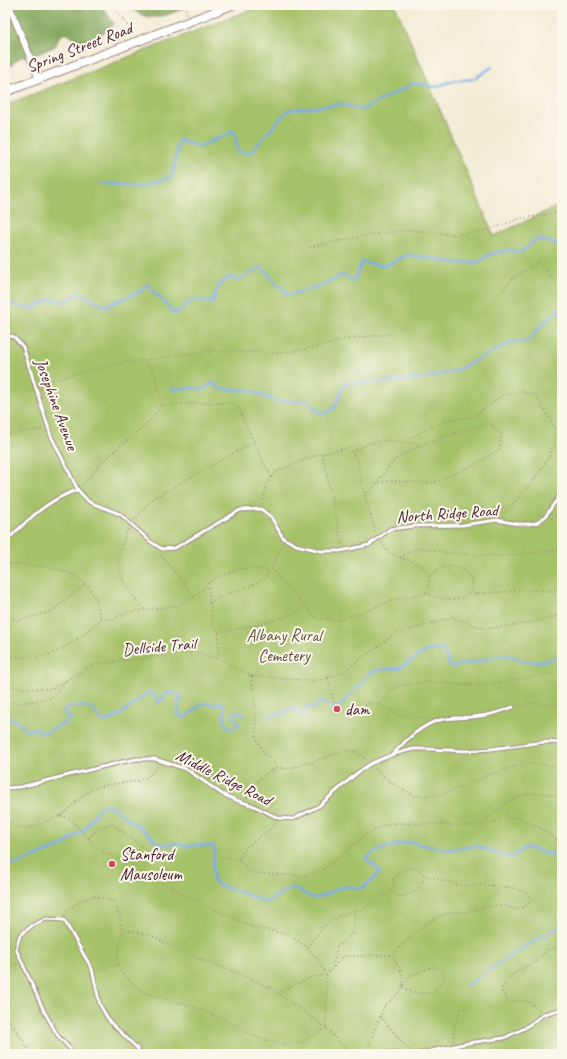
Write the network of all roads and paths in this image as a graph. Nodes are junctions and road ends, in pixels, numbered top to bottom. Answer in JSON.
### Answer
{"nodes":[{"id":1,"x":9,"y":5,"type":"edge"},
{"id":2,"x":113,"y":5,"type":"edge"},
{"id":3,"x":232,"y":5,"type":"edge"},
{"id":4,"x":137,"y":41,"type":"junction"},
{"id":5,"x":39,"y":79,"type":"junction"},
{"id":6,"x":5,"y":92,"type":"edge"},
{"id":7,"x":562,"y":212,"type":"edge"},
{"id":8,"x":310,"y":247,"type":"dead end"},
{"id":9,"x":562,"y":276,"type":"edge"},
{"id":10,"x":504,"y":289,"type":"dead end"},
{"id":11,"x":391,"y":334,"type":"dead end"},
{"id":12,"x":5,"y":335,"type":"edge"},
{"id":13,"x":142,"y":360,"type":"junction"},
{"id":14,"x":35,"y":384,"type":"junction"},
{"id":15,"x":160,"y":405,"type":"junction"},
{"id":16,"x":48,"y":428,"type":"junction"},
{"id":17,"x":5,"y":435,"type":"edge"},
{"id":18,"x":411,"y":439,"type":"dead end"},
{"id":19,"x":254,"y":442,"type":"junction"},
{"id":20,"x":421,"y":445,"type":"junction"},
{"id":21,"x":351,"y":452,"type":"junction"},
{"id":22,"x":322,"y":453,"type":"junction"},
{"id":23,"x":272,"y":477,"type":"junction"},
{"id":24,"x":377,"y":483,"type":"junction"},
{"id":25,"x":78,"y":490,"type":"junction"},
{"id":26,"x":562,"y":492,"type":"edge"},
{"id":27,"x":364,"y":496,"type":"junction"},
{"id":28,"x":261,"y":508,"type":"junction"},
{"id":29,"x":562,"y":514,"type":"edge"},
{"id":30,"x":543,"y":518,"type":"junction"},
{"id":31,"x":497,"y":520,"type":"junction"},
{"id":32,"x":130,"y":524,"type":"junction"},
{"id":33,"x":378,"y":538,"type":"junction"},
{"id":34,"x":286,"y":539,"type":"junction"},
{"id":35,"x":5,"y":542,"type":"edge"},
{"id":36,"x":343,"y":550,"type":"junction"},
{"id":37,"x":562,"y":550,"type":"edge"},
{"id":38,"x":161,"y":555,"type":"dead end"},
{"id":39,"x":400,"y":557,"type":"junction"},
{"id":40,"x":5,"y":563,"type":"edge"},
{"id":41,"x":270,"y":568,"type":"junction"},
{"id":42,"x":429,"y":579,"type":"junction"},
{"id":43,"x":208,"y":583,"type":"junction"},
{"id":44,"x":85,"y":584,"type":"junction"},
{"id":45,"x":562,"y":591,"type":"edge"},
{"id":46,"x":425,"y":593,"type":"junction"},
{"id":47,"x":469,"y":594,"type":"junction"},
{"id":48,"x":195,"y":597,"type":"junction"},
{"id":49,"x":209,"y":603,"type":"junction"},
{"id":50,"x":306,"y":607,"type":"junction"},
{"id":51,"x":143,"y":610,"type":"junction"},
{"id":52,"x":562,"y":615,"type":"edge"},
{"id":53,"x":5,"y":618,"type":"edge"},
{"id":54,"x":101,"y":619,"type":"junction"},
{"id":55,"x":219,"y":632,"type":"junction"},
{"id":56,"x":5,"y":656,"type":"edge"},
{"id":57,"x":218,"y":658,"type":"junction"},
{"id":58,"x":562,"y":672,"type":"edge"},
{"id":59,"x":251,"y":676,"type":"junction"},
{"id":60,"x":328,"y":678,"type":"junction"},
{"id":61,"x":67,"y":680,"type":"junction"},
{"id":62,"x":5,"y":684,"type":"edge"},
{"id":63,"x":5,"y":702,"type":"edge"},
{"id":64,"x":562,"y":704,"type":"edge"},
{"id":65,"x":380,"y":705,"type":"junction"},
{"id":66,"x":513,"y":707,"type":"joint"},
{"id":67,"x":562,"y":713,"type":"edge"},
{"id":68,"x":430,"y":719,"type":"dead end"},
{"id":69,"x":562,"y":743,"type":"edge"},
{"id":70,"x":392,"y":755,"type":"junction"},
{"id":71,"x":160,"y":760,"type":"junction"},
{"id":72,"x":370,"y":764,"type":"junction"},
{"id":73,"x":278,"y":767,"type":"junction"},
{"id":74,"x":562,"y":767,"type":"edge"},
{"id":75,"x":5,"y":788,"type":"edge"},
{"id":76,"x":562,"y":797,"type":"edge"},
{"id":77,"x":245,"y":803,"type":"junction"},
{"id":78,"x":60,"y":816,"type":"junction"},
{"id":79,"x":278,"y":818,"type":"junction"},
{"id":80,"x":5,"y":820,"type":"edge"},
{"id":81,"x":480,"y":826,"type":"junction"},
{"id":82,"x":89,"y":838,"type":"junction"},
{"id":83,"x":556,"y":839,"type":"junction"},
{"id":84,"x":562,"y":841,"type":"edge"},
{"id":85,"x":222,"y":857,"type":"dead end"},
{"id":86,"x":239,"y":859,"type":"junction"},
{"id":87,"x":562,"y":860,"type":"edge"},
{"id":88,"x":424,"y":875,"type":"junction"},
{"id":89,"x":174,"y":889,"type":"junction"},
{"id":90,"x":391,"y":891,"type":"junction"},
{"id":91,"x":354,"y":911,"type":"junction"},
{"id":92,"x":64,"y":920,"type":"junction"},
{"id":93,"x":122,"y":932,"type":"junction"},
{"id":94,"x":307,"y":947,"type":"junction"},
{"id":95,"x":562,"y":947,"type":"edge"},
{"id":96,"x":392,"y":955,"type":"junction"},
{"id":97,"x":22,"y":964,"type":"junction"},
{"id":98,"x":119,"y":965,"type":"junction"},
{"id":99,"x":333,"y":967,"type":"junction"},
{"id":100,"x":92,"y":969,"type":"junction"},
{"id":101,"x":5,"y":970,"type":"edge"},
{"id":102,"x":326,"y":975,"type":"junction"},
{"id":103,"x":402,"y":987,"type":"junction"},
{"id":104,"x":277,"y":993,"type":"junction"},
{"id":105,"x":471,"y":1004,"type":"dead end"},
{"id":106,"x":562,"y":1009,"type":"edge"},
{"id":107,"x":5,"y":1014,"type":"edge"},
{"id":108,"x":544,"y":1014,"type":"junction"},
{"id":109,"x":380,"y":1016,"type":"junction"},
{"id":110,"x":326,"y":1028,"type":"junction"},
{"id":111,"x":452,"y":1047,"type":"junction"},
{"id":112,"x":367,"y":1052,"type":"junction"},
{"id":113,"x":32,"y":1054,"type":"edge"},
{"id":114,"x":74,"y":1054,"type":"edge"},
{"id":115,"x":141,"y":1054,"type":"edge"},
{"id":116,"x":350,"y":1054,"type":"edge"},
{"id":117,"x":359,"y":1054,"type":"edge"},
{"id":118,"x":401,"y":1054,"type":"edge"},
{"id":119,"x":412,"y":1054,"type":"edge"},
{"id":120,"x":418,"y":1054,"type":"edge"}],
"edges":[{"from":1,"to":5,"type":"street"},
{"from":2,"to":4,"type":"path"},
{"from":3,"to":4,"type":"street","name":"Spring Street Road"},
{"from":4,"to":5,"type":"street","name":"Spring Street Road"},
{"from":5,"to":6,"type":"street","name":"Spring Street Road"},
{"from":7,"to":8,"type":"path"},
{"from":9,"to":10,"type":"path"},
{"from":11,"to":13,"type":"path"},
{"from":12,"to":14,"type":"lane","name":"Josephine Avenue"},
{"from":13,"to":14,"type":"path"},
{"from":13,"to":15,"type":"path"},
{"from":14,"to":16,"type":"lane","name":"Josephine Avenue"},
{"from":15,"to":19,"type":"path"},
{"from":15,"to":25,"type":"path"},
{"from":16,"to":17,"type":"path"},
{"from":16,"to":25,"type":"lane","name":"Josephine Avenue"},
{"from":18,"to":31,"type":"path"},
{"from":19,"to":23,"type":"path"},
{"from":19,"to":32,"type":"path"},
{"from":20,"to":21,"type":"path"},
{"from":20,"to":24,"type":"path"},
{"from":20,"to":24,"type":"path"},
{"from":21,"to":22,"type":"path"},
{"from":21,"to":27,"type":"path"},
{"from":22,"to":23,"type":"path"},
{"from":22,"to":36,"type":"path"},
{"from":23,"to":28,"type":"path"},
{"from":24,"to":27,"type":"path"},
{"from":25,"to":32,"type":"lane"},
{"from":25,"to":35,"type":"lane"},
{"from":26,"to":30,"type":"lane"},
{"from":27,"to":33,"type":"path"},
{"from":28,"to":32,"type":"lane"},
{"from":28,"to":34,"type":"lane","name":"North Ridge Road"},
{"from":29,"to":30,"type":"path"},
{"from":30,"to":31,"type":"lane","name":"North Ridge Road"},
{"from":31,"to":33,"type":"lane","name":"North Ridge Road"},
{"from":32,"to":51,"type":"path"},
{"from":33,"to":36,"type":"lane","name":"North Ridge Road"},
{"from":33,"to":39,"type":"path"},
{"from":34,"to":36,"type":"lane","name":"North Ridge Road"},
{"from":34,"to":41,"type":"path"},
{"from":37,"to":39,"type":"path"},
{"from":38,"to":48,"type":"path"},
{"from":39,"to":42,"type":"path"},
{"from":40,"to":44,"type":"path"},
{"from":41,"to":43,"type":"path"},
{"from":41,"to":49,"type":"path"},
{"from":41,"to":50,"type":"path"},
{"from":42,"to":46,"type":"path"},
{"from":42,"to":47,"type":"path"},
{"from":43,"to":48,"type":"path"},
{"from":43,"to":49,"type":"path"},
{"from":44,"to":53,"type":"path"},
{"from":44,"to":54,"type":"path"},
{"from":45,"to":47,"type":"path"},
{"from":46,"to":47,"type":"path"},
{"from":46,"to":50,"type":"path"},
{"from":48,"to":51,"type":"path"},
{"from":49,"to":55,"type":"path"},
{"from":50,"to":55,"type":"path"},
{"from":51,"to":54,"type":"path"},
{"from":52,"to":60,"type":"path","name":"Dellside Trail"},
{"from":54,"to":56,"type":"path"},
{"from":55,"to":57,"type":"path"},
{"from":57,"to":59,"type":"path","name":"Dellside Trail"},
{"from":57,"to":61,"type":"path","name":"Dellside Trail"},
{"from":58,"to":65,"type":"path"},
{"from":59,"to":60,"type":"path","name":"Dellside Trail"},
{"from":59,"to":73,"type":"path"},
{"from":60,"to":65,"type":"path"},
{"from":61,"to":62,"type":"path","name":"Dellside Trail"},
{"from":61,"to":63,"type":"path"},
{"from":64,"to":66,"type":"path"},
{"from":64,"to":67,"type":"path"},
{"from":65,"to":68,"type":"path"},
{"from":66,"to":70,"type":"lane","name":"Middle Ridge Road"},
{"from":69,"to":70,"type":"lane","name":"Middle Ridge Road"},
{"from":70,"to":72,"type":"lane","name":"Middle Ridge Road"},
{"from":71,"to":75,"type":"lane","name":"Middle Ridge Road"},
{"from":71,"to":77,"type":"lane","name":"Middle Ridge Road"},
{"from":71,"to":78,"type":"path"},
{"from":72,"to":73,"type":"path"},
{"from":72,"to":74,"type":"path"},
{"from":72,"to":79,"type":"lane","name":"Middle Ridge Road"},
{"from":73,"to":77,"type":"path"},
{"from":76,"to":81,"type":"path"},
{"from":77,"to":79,"type":"lane","name":"Middle Ridge Road"},
{"from":78,"to":80,"type":"path"},
{"from":78,"to":82,"type":"path"},
{"from":79,"to":86,"type":"path"},
{"from":81,"to":83,"type":"path"},
{"from":81,"to":86,"type":"path"},
{"from":82,"to":89,"type":"path"},
{"from":82,"to":89,"type":"path"},
{"from":83,"to":84,"type":"path"},
{"from":83,"to":87,"type":"path"},
{"from":85,"to":86,"type":"path"},
{"from":88,"to":90,"type":"path"},
{"from":88,"to":90,"type":"path"},
{"from":88,"to":96,"type":"path"},
{"from":89,"to":94,"type":"path"},
{"from":90,"to":91,"type":"path"},
{"from":91,"to":94,"type":"path"},
{"from":91,"to":99,"type":"path"},
{"from":92,"to":93,"type":"path"},
{"from":92,"to":97,"type":"lane"},
{"from":92,"to":100,"type":"lane"},
{"from":93,"to":98,"type":"path"},
{"from":93,"to":104,"type":"path"},
{"from":94,"to":102,"type":"path"},
{"from":95,"to":108,"type":"path"},
{"from":96,"to":99,"type":"path"},
{"from":96,"to":103,"type":"path"},
{"from":97,"to":101,"type":"path"},
{"from":97,"to":114,"type":"lane"},
{"from":98,"to":100,"type":"path"},
{"from":98,"to":110,"type":"path"},
{"from":99,"to":102,"type":"path"},
{"from":100,"to":115,"type":"lane"},
{"from":102,"to":104,"type":"path"},
{"from":102,"to":110,"type":"path"},
{"from":103,"to":103,"type":"path"},
{"from":103,"to":109,"type":"path"},
{"from":104,"to":110,"type":"path"},
{"from":105,"to":111,"type":"path"},
{"from":106,"to":108,"type":"lane"},
{"from":107,"to":113,"type":"path"},
{"from":108,"to":111,"type":"lane"},
{"from":109,"to":112,"type":"path"},
{"from":109,"to":119,"type":"path"},
{"from":110,"to":116,"type":"path"},
{"from":111,"to":120,"type":"lane"},
{"from":112,"to":117,"type":"lane"},
{"from":112,"to":118,"type":"lane"}]}
